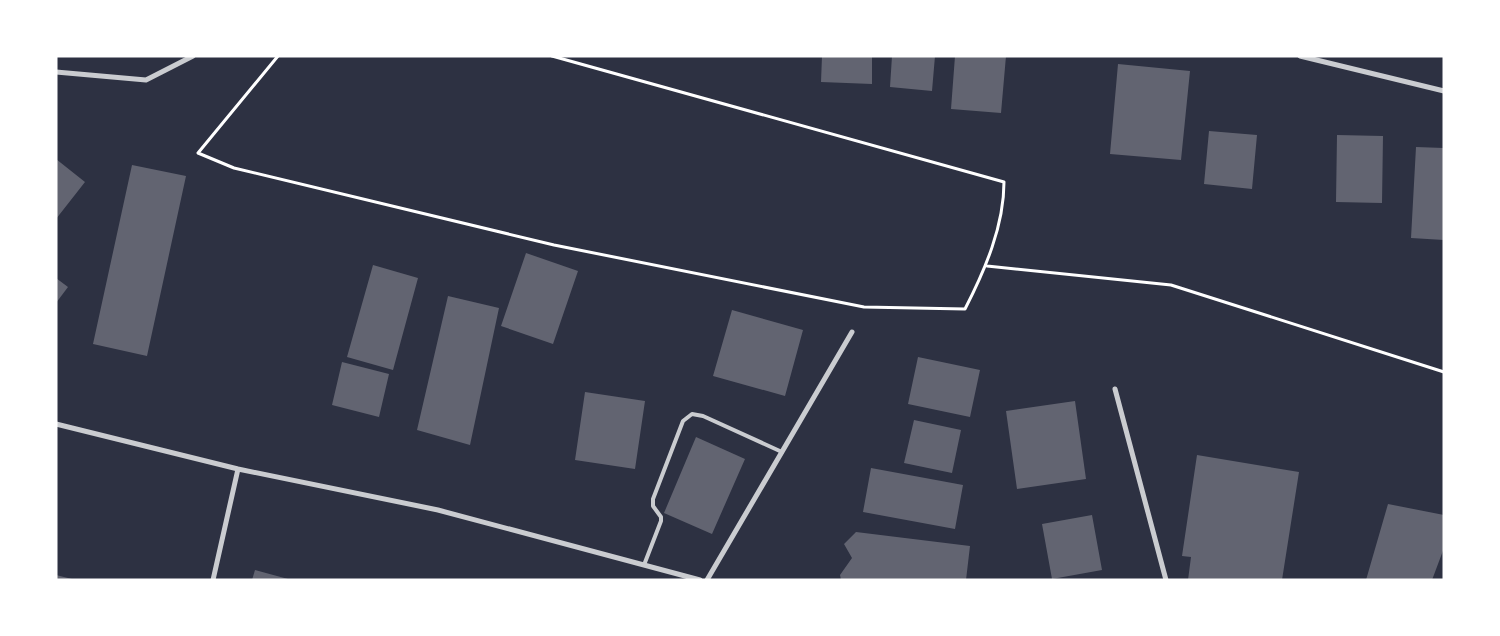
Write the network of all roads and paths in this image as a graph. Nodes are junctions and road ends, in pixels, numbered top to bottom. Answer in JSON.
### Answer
{"nodes":[{"id":1,"x":193,"y":56,"type":"edge"},
{"id":2,"x":278,"y":56,"type":"edge"},
{"id":3,"x":552,"y":56,"type":"edge"},
{"id":4,"x":1300,"y":56,"type":"edge"},
{"id":5,"x":1332,"y":56,"type":"edge"},
{"id":6,"x":1330,"y":63,"type":"junction"},
{"id":7,"x":56,"y":72,"type":"edge"},
{"id":8,"x":1444,"y":91,"type":"edge"},
{"id":9,"x":987,"y":266,"type":"junction"},
{"id":10,"x":852,"y":332,"type":"dead end"},
{"id":11,"x":1444,"y":372,"type":"edge"},
{"id":12,"x":1115,"y":389,"type":"dead end"},
{"id":13,"x":56,"y":424,"type":"edge"},
{"id":14,"x":782,"y":452,"type":"junction"},
{"id":15,"x":238,"y":469,"type":"junction"},
{"id":16,"x":644,"y":565,"type":"junction"},
{"id":17,"x":213,"y":580,"type":"edge"},
{"id":18,"x":700,"y":580,"type":"edge"},
{"id":19,"x":707,"y":580,"type":"edge"},
{"id":20,"x":1166,"y":580,"type":"edge"}],
"edges":[{"from":1,"to":7,"type":"street"},
{"from":2,"to":9,"type":"path"},
{"from":3,"to":9,"type":"path"},
{"from":4,"to":6,"type":"street"},
{"from":5,"to":6,"type":"street"},
{"from":6,"to":8,"type":"street"},
{"from":9,"to":11,"type":"path"},
{"from":10,"to":14,"type":"street"},
{"from":12,"to":20,"type":"street"},
{"from":13,"to":15,"type":"street"},
{"from":14,"to":16,"type":"lane"},
{"from":14,"to":19,"type":"street"},
{"from":15,"to":16,"type":"street"},
{"from":15,"to":17,"type":"street"},
{"from":16,"to":18,"type":"street"}]}
